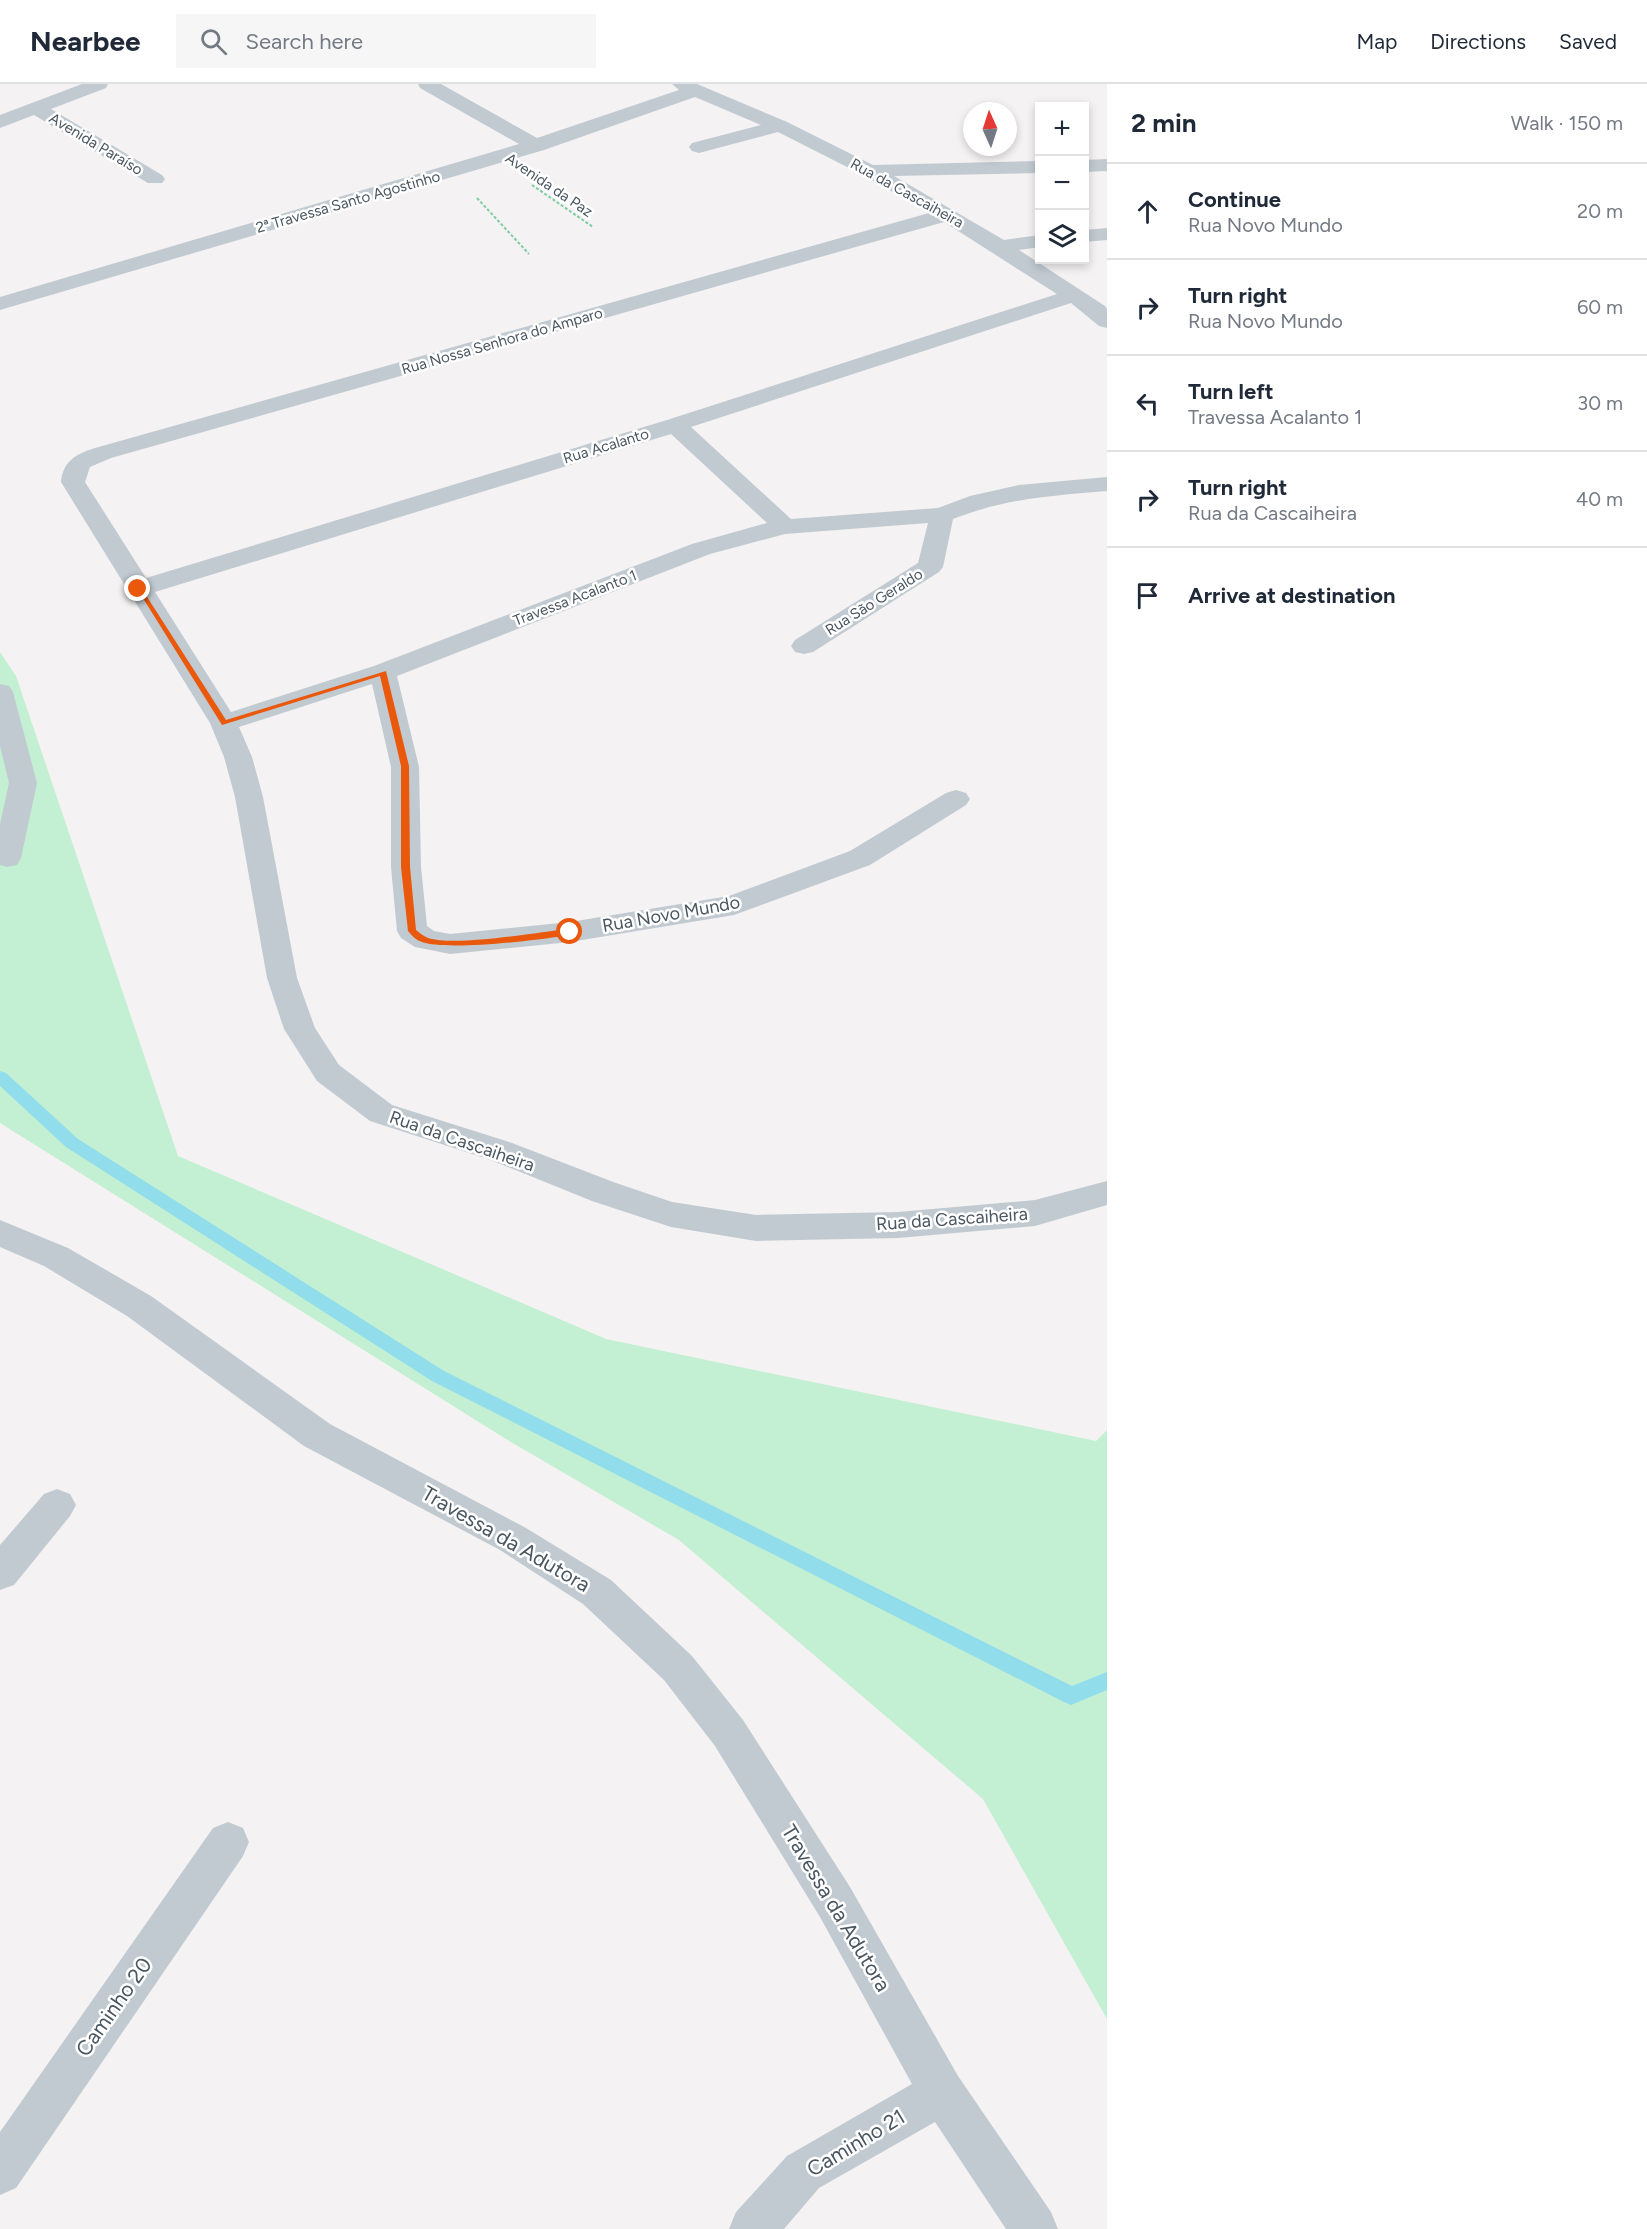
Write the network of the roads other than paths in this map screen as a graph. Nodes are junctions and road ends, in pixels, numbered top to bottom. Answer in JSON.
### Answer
{"nodes":[{"id":1,"x":99,"y":84,"type":"edge"},
{"id":2,"x":428,"y":84,"type":"edge"},
{"id":3,"x":687,"y":87,"type":"edge"},
{"id":4,"x":37,"y":109,"type":"junction"},
{"id":5,"x":0,"y":122,"type":"edge"},
{"id":6,"x":780,"y":126,"type":"junction"},
{"id":7,"x":537,"y":146,"type":"junction"},
{"id":8,"x":699,"y":147,"type":"dead end"},
{"id":9,"x":1107,"y":165,"type":"edge"},
{"id":10,"x":1089,"y":166,"type":"edge"},
{"id":11,"x":1035,"y":167,"type":"edge"},
{"id":12,"x":870,"y":171,"type":"junction"},
{"id":13,"x":155,"y":179,"type":"dead end"},
{"id":14,"x":945,"y":215,"type":"junction"},
{"id":15,"x":1107,"y":234,"type":"edge"},
{"id":16,"x":1089,"y":236,"type":"edge"},
{"id":17,"x":1035,"y":242,"type":"edge"},
{"id":18,"x":1000,"y":247,"type":"junction"},
{"id":19,"x":1072,"y":296,"type":"junction"},
{"id":20,"x":0,"y":304,"type":"edge"},
{"id":21,"x":1107,"y":321,"type":"edge"},
{"id":22,"x":675,"y":425,"type":"junction"},
{"id":23,"x":73,"y":482,"type":"joint"},
{"id":24,"x":1107,"y":484,"type":"edge"},
{"id":25,"x":942,"y":515,"type":"junction"},
{"id":26,"x":785,"y":527,"type":"junction"},
{"id":27,"x":138,"y":589,"type":"junction"},
{"id":28,"x":804,"y":646,"type":"dead end"},
{"id":29,"x":383,"y":672,"type":"junction"},
{"id":30,"x":0,"y":692,"type":"edge"},
{"id":31,"x":225,"y":723,"type":"junction"},
{"id":32,"x":956,"y":799,"type":"dead end"},
{"id":33,"x":7,"y":858,"type":"dead end"},
{"id":34,"x":1107,"y":1193,"type":"edge"},
{"id":35,"x":0,"y":1233,"type":"edge"},
{"id":36,"x":57,"y":1505,"type":"dead end"},
{"id":37,"x":0,"y":1573,"type":"edge"},
{"id":38,"x":228,"y":1842,"type":"dead end"},
{"id":39,"x":942,"y":2092,"type":"junction"},
{"id":40,"x":0,"y":2172,"type":"edge"},
{"id":41,"x":753,"y":2229,"type":"edge"},
{"id":42,"x":1034,"y":2229,"type":"edge"}],
"edges":[{"from":1,"to":4,"type":"street"},
{"from":2,"to":7,"type":"street"},
{"from":3,"to":6,"type":"street","name":"Rua da Cascaiheira"},
{"from":3,"to":7,"type":"street","name":"2ª Travessa Santo Agostinho"},
{"from":4,"to":5,"type":"street"},
{"from":4,"to":13,"type":"street","name":"Avenida Paraíso"},
{"from":6,"to":8,"type":"street"},
{"from":6,"to":12,"type":"street","name":"Rua da Cascaiheira"},
{"from":7,"to":20,"type":"street","name":"2ª Travessa Santo Agostinho"},
{"from":9,"to":10,"type":"street"},
{"from":11,"to":12,"type":"street"},
{"from":12,"to":14,"type":"street","name":"Rua da Cascaiheira"},
{"from":14,"to":18,"type":"street","name":"Rua da Cascaiheira"},
{"from":14,"to":23,"type":"street","name":"Rua Nossa Senhora do Amparo"},
{"from":15,"to":16,"type":"street"},
{"from":17,"to":18,"type":"street"},
{"from":18,"to":19,"type":"street","name":"Rua da Cascaiheira"},
{"from":19,"to":21,"type":"street","name":"Rua da Cascaiheira"},
{"from":19,"to":22,"type":"street","name":"Rua Acalanto"},
{"from":22,"to":26,"type":"street"},
{"from":22,"to":27,"type":"street","name":"Rua Acalanto"},
{"from":23,"to":27,"type":"street","name":"Rua da Cascaiheira"},
{"from":24,"to":25,"type":"street"},
{"from":25,"to":26,"type":"street"},
{"from":25,"to":28,"type":"street","name":"Rua São Geraldo"},
{"from":26,"to":29,"type":"street","name":"Travessa Acalanto 1"},
{"from":27,"to":31,"type":"street","name":"Rua da Cascaiheira"},
{"from":29,"to":31,"type":"street","name":"Travessa Acalanto 1"},
{"from":29,"to":32,"type":"street","name":"Rua Novo Mundo"},
{"from":30,"to":33,"type":"street"},
{"from":31,"to":34,"type":"street","name":"Rua da Cascaiheira"},
{"from":35,"to":39,"type":"street","name":"Travessa da Adutora"},
{"from":36,"to":37,"type":"street"},
{"from":38,"to":40,"type":"street","name":"Caminho 20"},
{"from":39,"to":41,"type":"street","name":"Caminho 21"},
{"from":39,"to":42,"type":"street","name":"Travessa da Adutora"}]}
